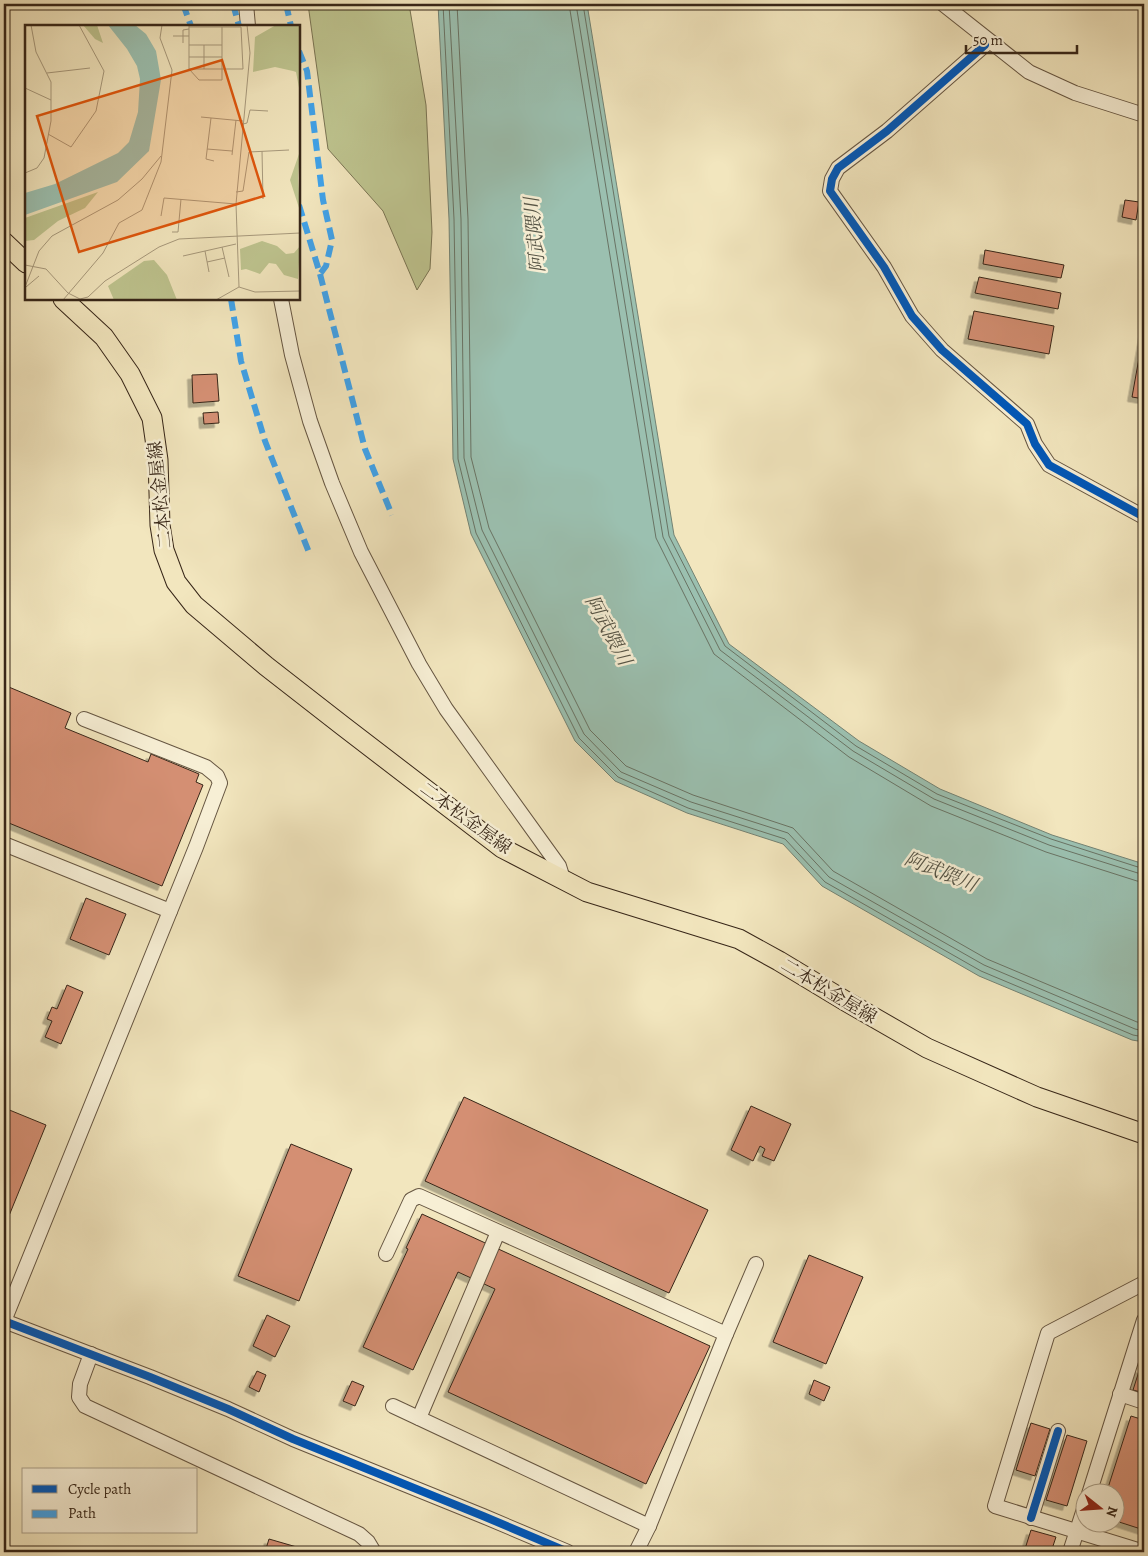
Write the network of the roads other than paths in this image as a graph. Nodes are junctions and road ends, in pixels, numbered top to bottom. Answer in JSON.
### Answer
{"nodes":[{"id":1,"x":246,"y":4,"type":"edge"},
{"id":2,"x":943,"y":4,"type":"edge"},
{"id":3,"x":248,"y":25,"type":"edge"},
{"id":4,"x":985,"y":45,"type":"dead end"},
{"id":5,"x":1144,"y":115,"type":"edge"},
{"id":6,"x":4,"y":242,"type":"edge"},
{"id":7,"x":25,"y":263,"type":"edge"},
{"id":8,"x":64,"y":300,"type":"edge"},
{"id":9,"x":281,"y":300,"type":"edge"},
{"id":10,"x":1144,"y":517,"type":"edge"},
{"id":11,"x":84,"y":718,"type":"dead end"},
{"id":12,"x":4,"y":844,"type":"edge"},
{"id":13,"x":563,"y":879,"type":"junction"},
{"id":14,"x":170,"y":911,"type":"junction"},
{"id":15,"x":1144,"y":1134,"type":"edge"},
{"id":16,"x":498,"y":1232,"type":"junction"},
{"id":17,"x":386,"y":1254,"type":"dead end"},
{"id":18,"x":756,"y":1264,"type":"dead end"},
{"id":19,"x":1144,"y":1283,"type":"edge"},
{"id":20,"x":1144,"y":1320,"type":"edge"},
{"id":21,"x":4,"y":1321,"type":"edge"},
{"id":22,"x":726,"y":1334,"type":"junction"},
{"id":23,"x":91,"y":1354,"type":"junction"},
{"id":24,"x":1120,"y":1394,"type":"junction"},
{"id":25,"x":1144,"y":1402,"type":"edge"},
{"id":26,"x":393,"y":1406,"type":"dead end"},
{"id":27,"x":418,"y":1418,"type":"junction"},
{"id":28,"x":1058,"y":1431,"type":"dead end"},
{"id":29,"x":1091,"y":1484,"type":"edge"},
{"id":30,"x":1031,"y":1518,"type":"junction"},
{"id":31,"x":649,"y":1526,"type":"junction"},
{"id":32,"x":1076,"y":1532,"type":"joint"},
{"id":33,"x":1083,"y":1534,"type":"edge"},
{"id":34,"x":374,"y":1552,"type":"edge"},
{"id":35,"x":568,"y":1552,"type":"edge"},
{"id":36,"x":636,"y":1552,"type":"edge"},
{"id":37,"x":1070,"y":1552,"type":"edge"},
{"id":38,"x":1144,"y":1552,"type":"edge"}],
"edges":[{"from":1,"to":3,"type":"street"},
{"from":2,"to":5,"type":"street"},
{"from":4,"to":10,"type":"street"},
{"from":6,"to":7,"type":"main road"},
{"from":8,"to":13,"type":"main road","name":"二本松金屋線"},
{"from":9,"to":13,"type":"street"},
{"from":11,"to":14,"type":"street"},
{"from":12,"to":14,"type":"street"},
{"from":13,"to":15,"type":"main road","name":"二本松金屋線"},
{"from":14,"to":21,"type":"street"},
{"from":16,"to":17,"type":"street"},
{"from":16,"to":22,"type":"street"},
{"from":16,"to":27,"type":"street"},
{"from":18,"to":22,"type":"street"},
{"from":19,"to":30,"type":"street"},
{"from":20,"to":24,"type":"street"},
{"from":21,"to":23,"type":"street"},
{"from":22,"to":31,"type":"street"},
{"from":23,"to":34,"type":"street"},
{"from":23,"to":35,"type":"street"},
{"from":24,"to":25,"type":"street"},
{"from":24,"to":29,"type":"street"},
{"from":26,"to":27,"type":"street"},
{"from":27,"to":31,"type":"street"},
{"from":28,"to":30,"type":"street"},
{"from":30,"to":32,"type":"street"},
{"from":31,"to":36,"type":"street"},
{"from":32,"to":37,"type":"street"},
{"from":33,"to":38,"type":"street"}]}
